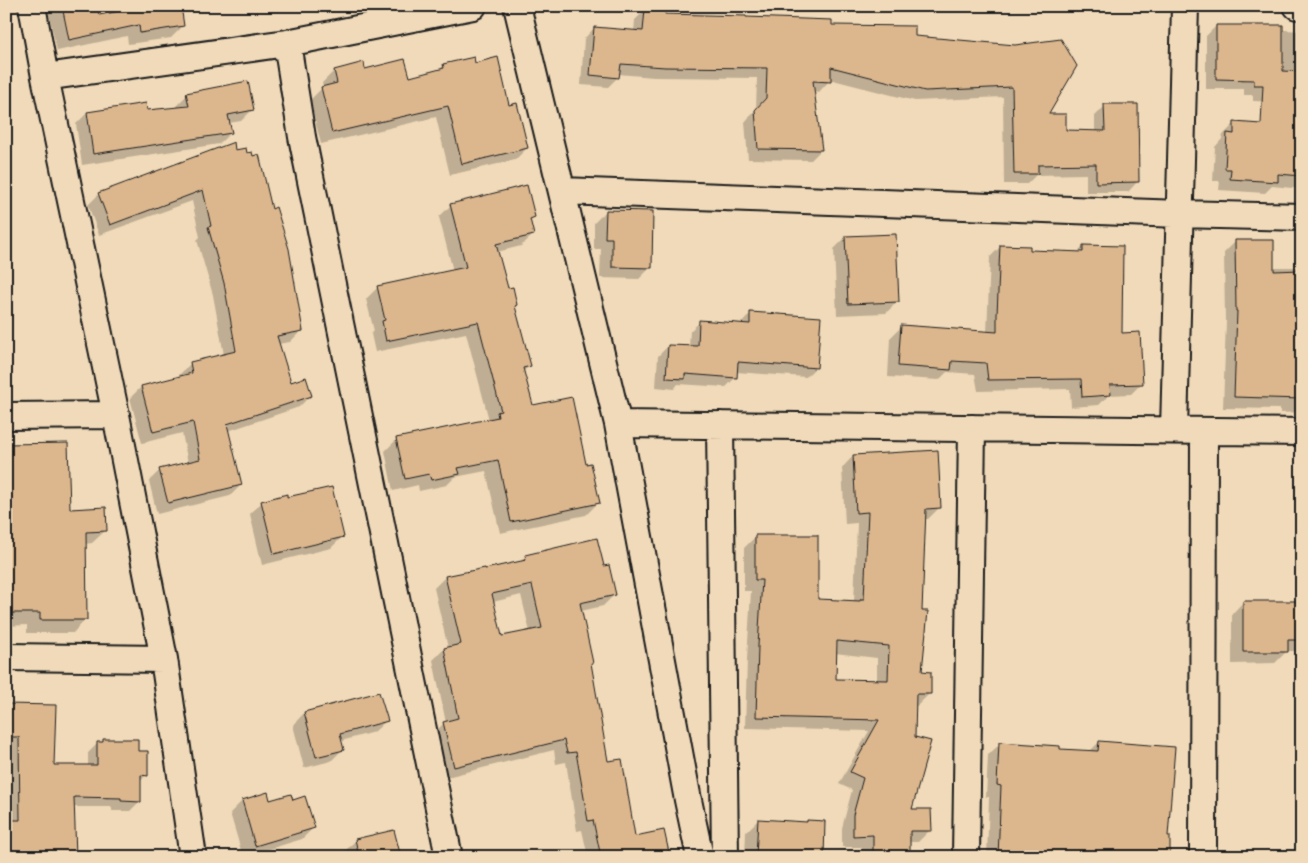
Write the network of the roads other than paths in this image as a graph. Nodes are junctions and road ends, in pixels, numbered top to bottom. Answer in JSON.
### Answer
{"nodes":[{"id":1,"x":32,"y":6,"type":"edge"},
{"id":2,"x":473,"y":6,"type":"edge"},
{"id":3,"x":518,"y":6,"type":"edge"},
{"id":4,"x":1185,"y":6,"type":"edge"},
{"id":5,"x":1296,"y":6,"type":"edge"},
{"id":6,"x":1302,"y":6,"type":"edge"},
{"id":7,"x":287,"y":44,"type":"junction"},
{"id":8,"x":45,"y":77,"type":"junction"},
{"id":9,"x":562,"y":191,"type":"junction"},
{"id":10,"x":1180,"y":214,"type":"junction"},
{"id":11,"x":1302,"y":217,"type":"edge"},
{"id":12,"x":116,"y":415,"type":"junction"},
{"id":13,"x":6,"y":416,"type":"edge"},
{"id":14,"x":618,"y":424,"type":"junction"},
{"id":15,"x":720,"y":426,"type":"junction"},
{"id":16,"x":972,"y":428,"type":"junction"},
{"id":17,"x":1174,"y":430,"type":"junction"},
{"id":18,"x":1204,"y":431,"type":"junction"},
{"id":19,"x":1302,"y":432,"type":"edge"},
{"id":20,"x":6,"y":657,"type":"edge"},
{"id":21,"x":164,"y":659,"type":"junction"},
{"id":22,"x":192,"y":857,"type":"edge"},
{"id":23,"x":449,"y":857,"type":"edge"},
{"id":24,"x":700,"y":857,"type":"edge"},
{"id":25,"x":725,"y":857,"type":"edge"},
{"id":26,"x":966,"y":857,"type":"edge"},
{"id":27,"x":1203,"y":857,"type":"edge"}],
"edges":[{"from":1,"to":8,"type":"street"},
{"from":2,"to":7,"type":"street"},
{"from":3,"to":9,"type":"street"},
{"from":4,"to":10,"type":"street"},
{"from":5,"to":6,"type":"street"},
{"from":7,"to":8,"type":"street"},
{"from":7,"to":23,"type":"street"},
{"from":8,"to":12,"type":"street"},
{"from":9,"to":10,"type":"street"},
{"from":9,"to":14,"type":"street"},
{"from":10,"to":11,"type":"street"},
{"from":10,"to":17,"type":"street"},
{"from":12,"to":13,"type":"street"},
{"from":12,"to":21,"type":"street"},
{"from":14,"to":15,"type":"street"},
{"from":14,"to":24,"type":"street"},
{"from":15,"to":16,"type":"street"},
{"from":15,"to":25,"type":"street"},
{"from":16,"to":17,"type":"street"},
{"from":16,"to":26,"type":"street"},
{"from":17,"to":18,"type":"street"},
{"from":18,"to":19,"type":"street"},
{"from":18,"to":27,"type":"street"},
{"from":20,"to":21,"type":"street"},
{"from":21,"to":22,"type":"street"}]}
